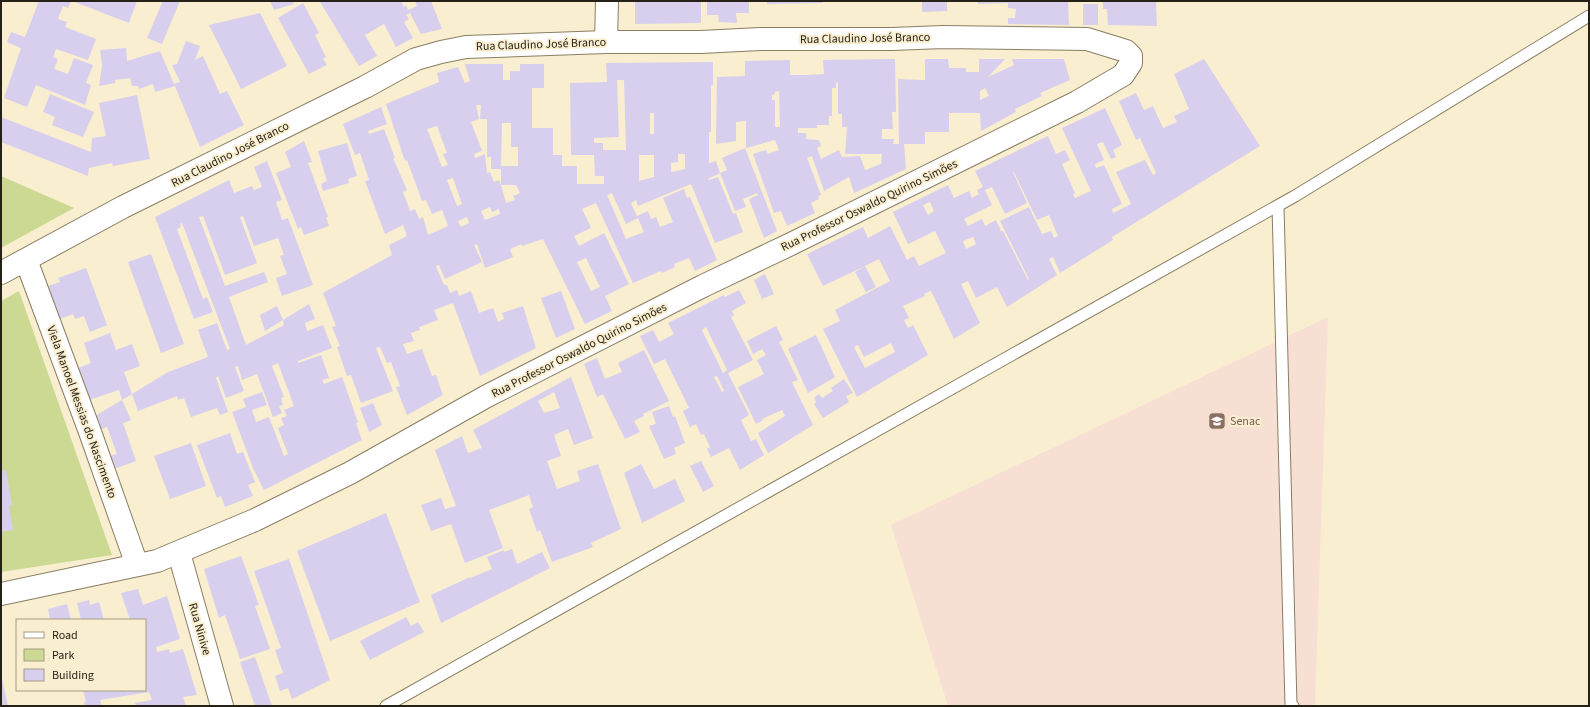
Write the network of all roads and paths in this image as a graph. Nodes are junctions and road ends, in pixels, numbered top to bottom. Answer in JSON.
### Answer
{"nodes":[{"id":1,"x":607,"y":1,"type":"edge"},
{"id":2,"x":1589,"y":16,"type":"edge"},
{"id":3,"x":606,"y":42,"type":"junction"},
{"id":4,"x":1131,"y":56,"type":"joint"},
{"id":5,"x":1278,"y":206,"type":"junction"},
{"id":6,"x":26,"y":260,"type":"junction"},
{"id":7,"x":1,"y":273,"type":"edge"},
{"id":8,"x":179,"y":553,"type":"junction"},
{"id":9,"x":137,"y":565,"type":"junction"},
{"id":10,"x":1,"y":594,"type":"edge"},
{"id":11,"x":222,"y":706,"type":"edge"},
{"id":12,"x":386,"y":706,"type":"edge"},
{"id":13,"x":1292,"y":706,"type":"edge"}],
"edges":[{"from":1,"to":3,"type":"street"},
{"from":2,"to":5,"type":"lane"},
{"from":3,"to":4,"type":"street","name":"Rua Claudino José Branco"},
{"from":3,"to":6,"type":"street","name":"Rua Claudino José Branco"},
{"from":4,"to":8,"type":"street","name":"Rua Professor Oswaldo Quirino Simões"},
{"from":5,"to":12,"type":"lane"},
{"from":5,"to":13,"type":"lane"},
{"from":6,"to":7,"type":"street","name":"Rua Claudino José Branco"},
{"from":6,"to":9,"type":"street","name":"Viela Manoel Messias do Nascimento"},
{"from":8,"to":9,"type":"street","name":"Rua Professor Oswaldo Quirino Simões"},
{"from":8,"to":11,"type":"street","name":"Rua Ninive"},
{"from":9,"to":10,"type":"street","name":"Rua Professor Oswaldo Quirino Simões"}]}
